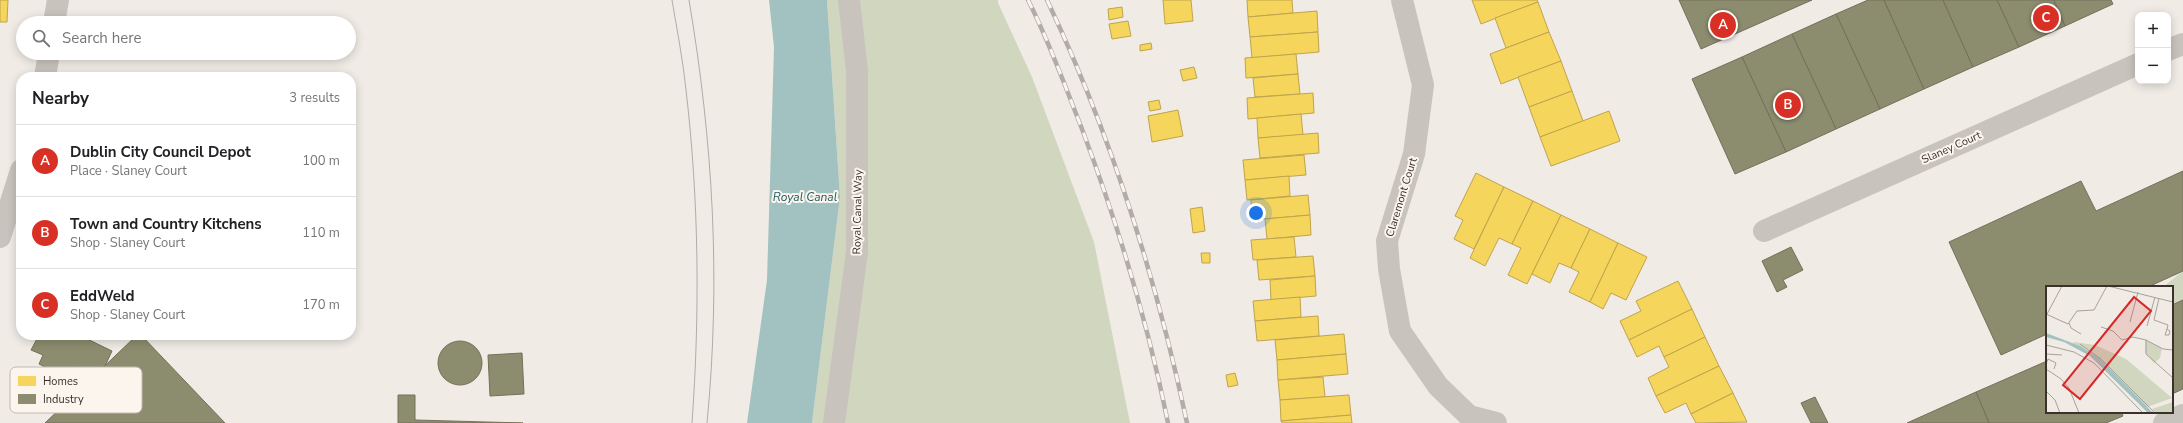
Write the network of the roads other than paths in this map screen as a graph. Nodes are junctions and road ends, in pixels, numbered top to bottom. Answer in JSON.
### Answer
{"nodes":[{"id":1,"x":58,"y":0,"type":"edge"},
{"id":2,"x":850,"y":0,"type":"edge"},
{"id":3,"x":1402,"y":0,"type":"edge"},
{"id":4,"x":55,"y":16,"type":"edge"},
{"id":5,"x":2183,"y":44,"type":"edge"},
{"id":6,"x":2171,"y":49,"type":"edge"},
{"id":7,"x":48,"y":60,"type":"edge"},
{"id":8,"x":2135,"y":65,"type":"edge"},
{"id":9,"x":45,"y":72,"type":"edge"},
{"id":10,"x":16,"y":186,"type":"edge"},
{"id":11,"x":1764,"y":231,"type":"dead end"},
{"id":12,"x":0,"y":237,"type":"edge"},
{"id":13,"x":2183,"y":415,"type":"edge"},
{"id":14,"x":834,"y":423,"type":"edge"},
{"id":15,"x":1496,"y":423,"type":"edge"},
{"id":16,"x":2164,"y":423,"type":"edge"}],
"edges":[{"from":1,"to":4,"type":"street"},
{"from":2,"to":14,"type":"street","name":"Royal Canal Way"},
{"from":3,"to":15,"type":"street","name":"Claremont Court"},
{"from":5,"to":6,"type":"street"},
{"from":7,"to":9,"type":"street"},
{"from":8,"to":11,"type":"street","name":"Slaney Court"},
{"from":10,"to":12,"type":"street"},
{"from":13,"to":16,"type":"street"}]}
